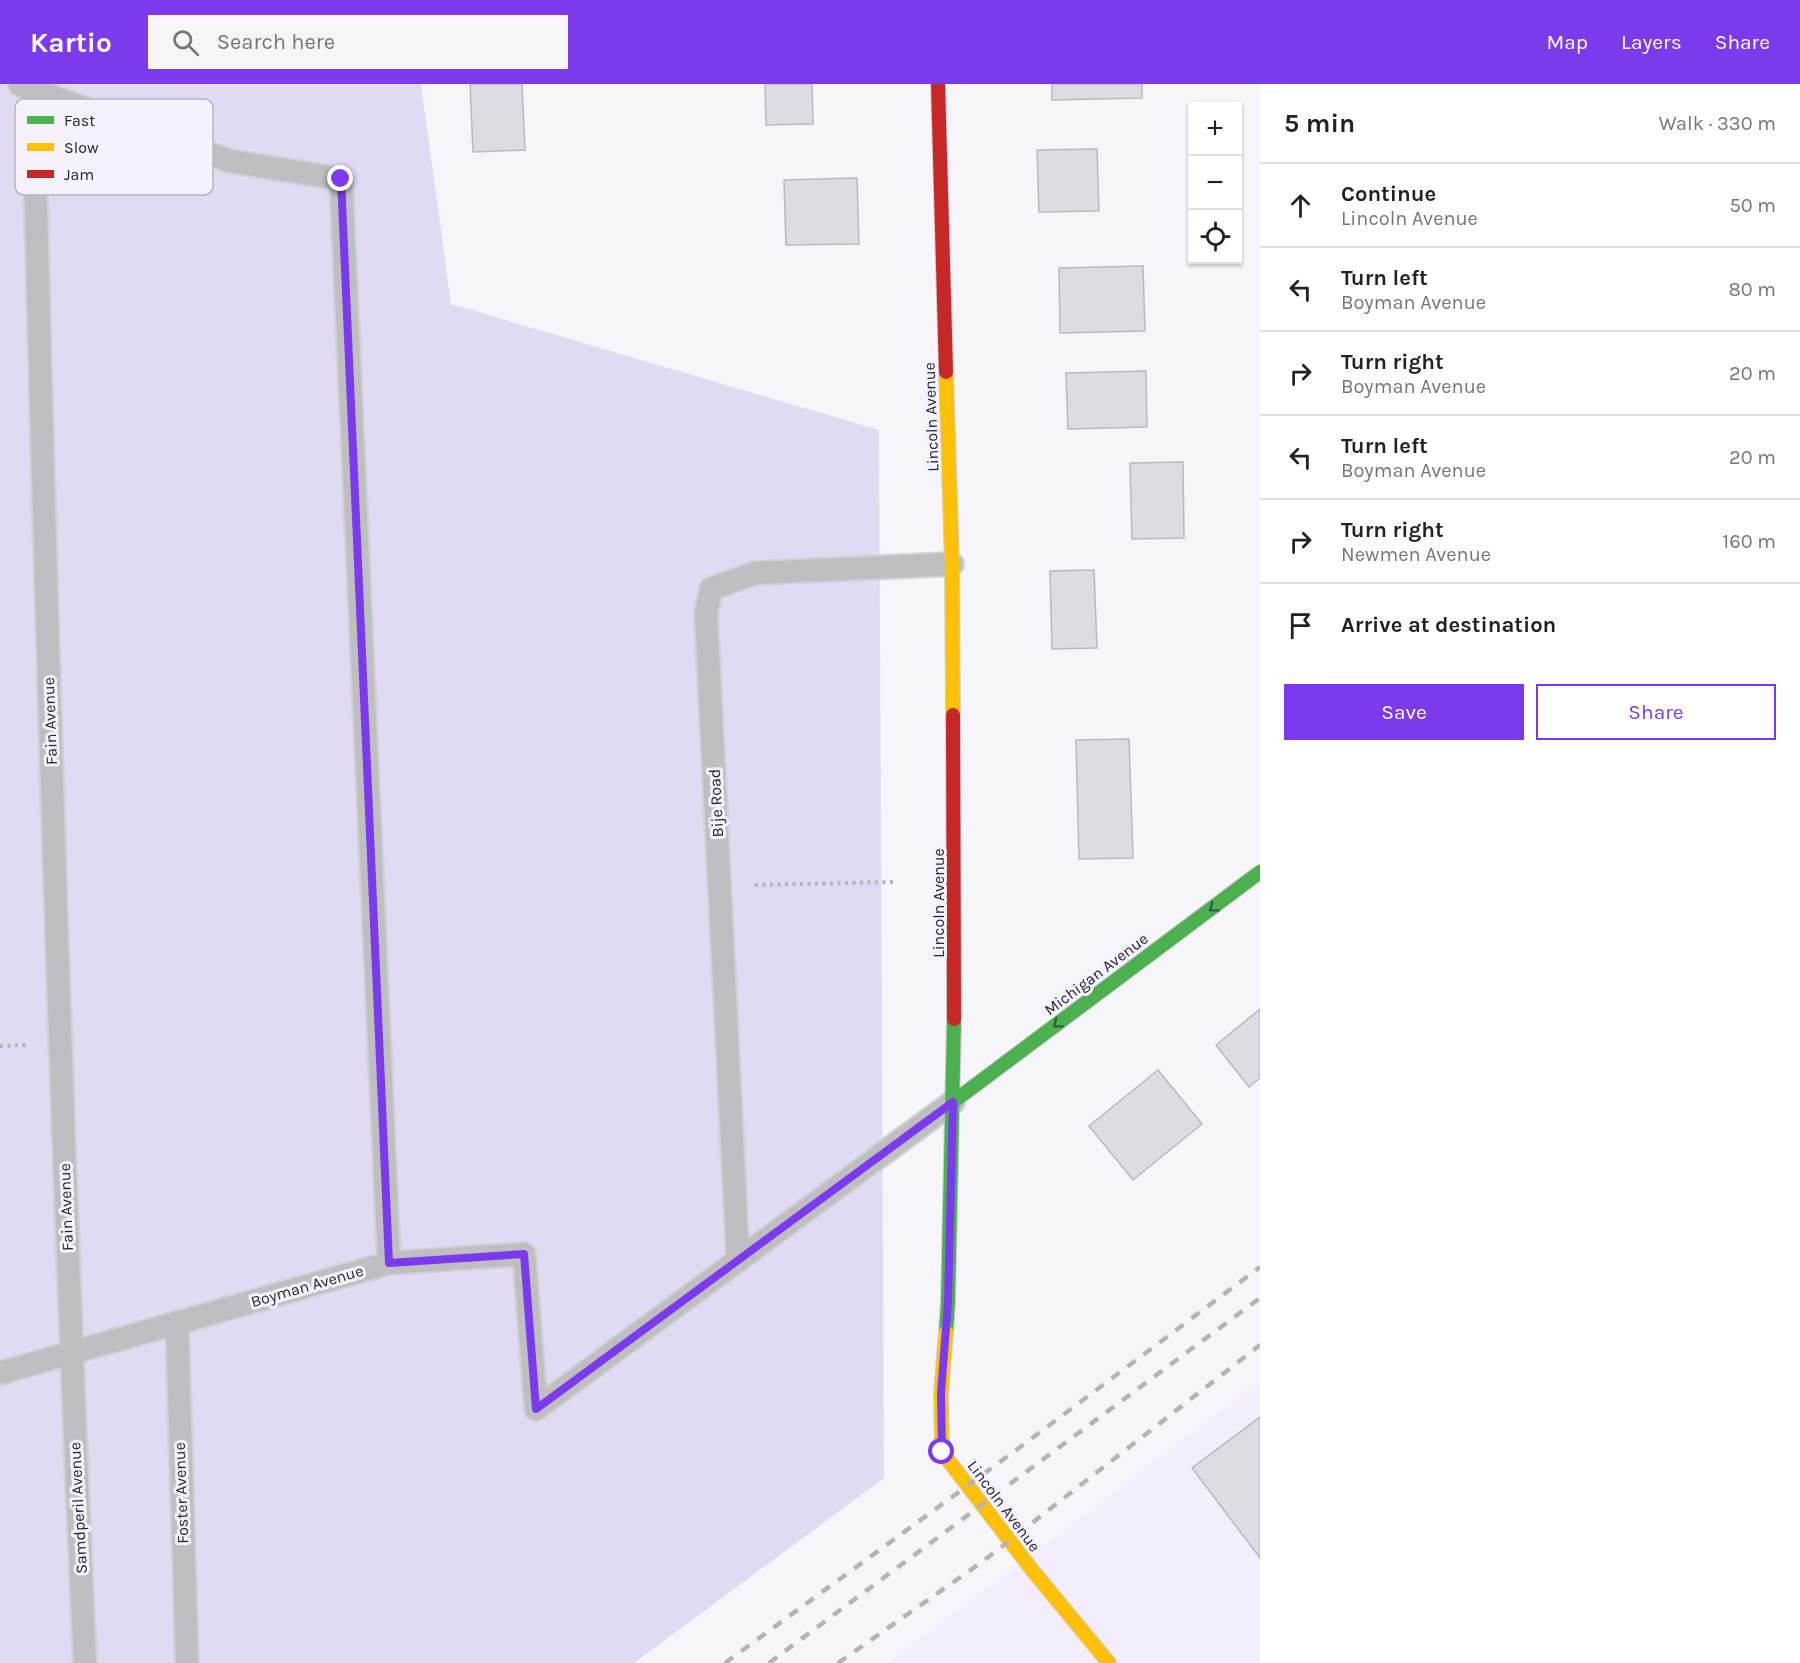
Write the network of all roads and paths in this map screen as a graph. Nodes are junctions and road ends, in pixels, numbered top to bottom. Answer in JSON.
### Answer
{"nodes":[{"id":1,"x":938,"y":84,"type":"edge"},
{"id":2,"x":26,"y":87,"type":"edge"},
{"id":3,"x":59,"y":99,"type":"edge"},
{"id":4,"x":213,"y":155,"type":"edge"},
{"id":5,"x":30,"y":195,"type":"edge"},
{"id":6,"x":952,"y":564,"type":"junction"},
{"id":7,"x":1260,"y":872,"type":"edge"},
{"id":8,"x":896,"y":882,"type":"dead end"},
{"id":9,"x":720,"y":886,"type":"junction"},
{"id":10,"x":953,"y":1102,"type":"junction"},
{"id":11,"x":738,"y":1261,"type":"junction"},
{"id":12,"x":389,"y":1263,"type":"junction"},
{"id":13,"x":177,"y":1323,"type":"junction"},
{"id":14,"x":71,"y":1353,"type":"junction"},
{"id":15,"x":0,"y":1373,"type":"edge"},
{"id":16,"x":85,"y":1663,"type":"edge"},
{"id":17,"x":187,"y":1663,"type":"edge"},
{"id":18,"x":1109,"y":1663,"type":"edge"}],
"edges":[{"from":1,"to":6,"type":"street","name":"Lincoln Avenue"},
{"from":2,"to":3,"type":"lane"},
{"from":4,"to":12,"type":"lane"},
{"from":5,"to":14,"type":"lane","name":"Fain Avenue"},
{"from":6,"to":9,"type":"lane","name":"Bije Road"},
{"from":6,"to":10,"type":"street","name":"Lincoln Avenue"},
{"from":7,"to":10,"type":"street","name":"Michigan Avenue","one_way":true},
{"from":8,"to":9,"type":"path"},
{"from":9,"to":11,"type":"lane","name":"Bije Road"},
{"from":10,"to":11,"type":"lane","name":"Boyman Avenue"},
{"from":10,"to":18,"type":"street","name":"Lincoln Avenue"},
{"from":11,"to":12,"type":"lane","name":"Boyman Avenue"},
{"from":12,"to":13,"type":"lane","name":"Boyman Avenue"},
{"from":13,"to":14,"type":"lane","name":"Boyman Avenue"},
{"from":13,"to":17,"type":"lane","name":"Foster Avenue"},
{"from":14,"to":15,"type":"lane","name":"Boyman Avenue"},
{"from":14,"to":16,"type":"lane","name":"Samdperil Avenue"}]}
